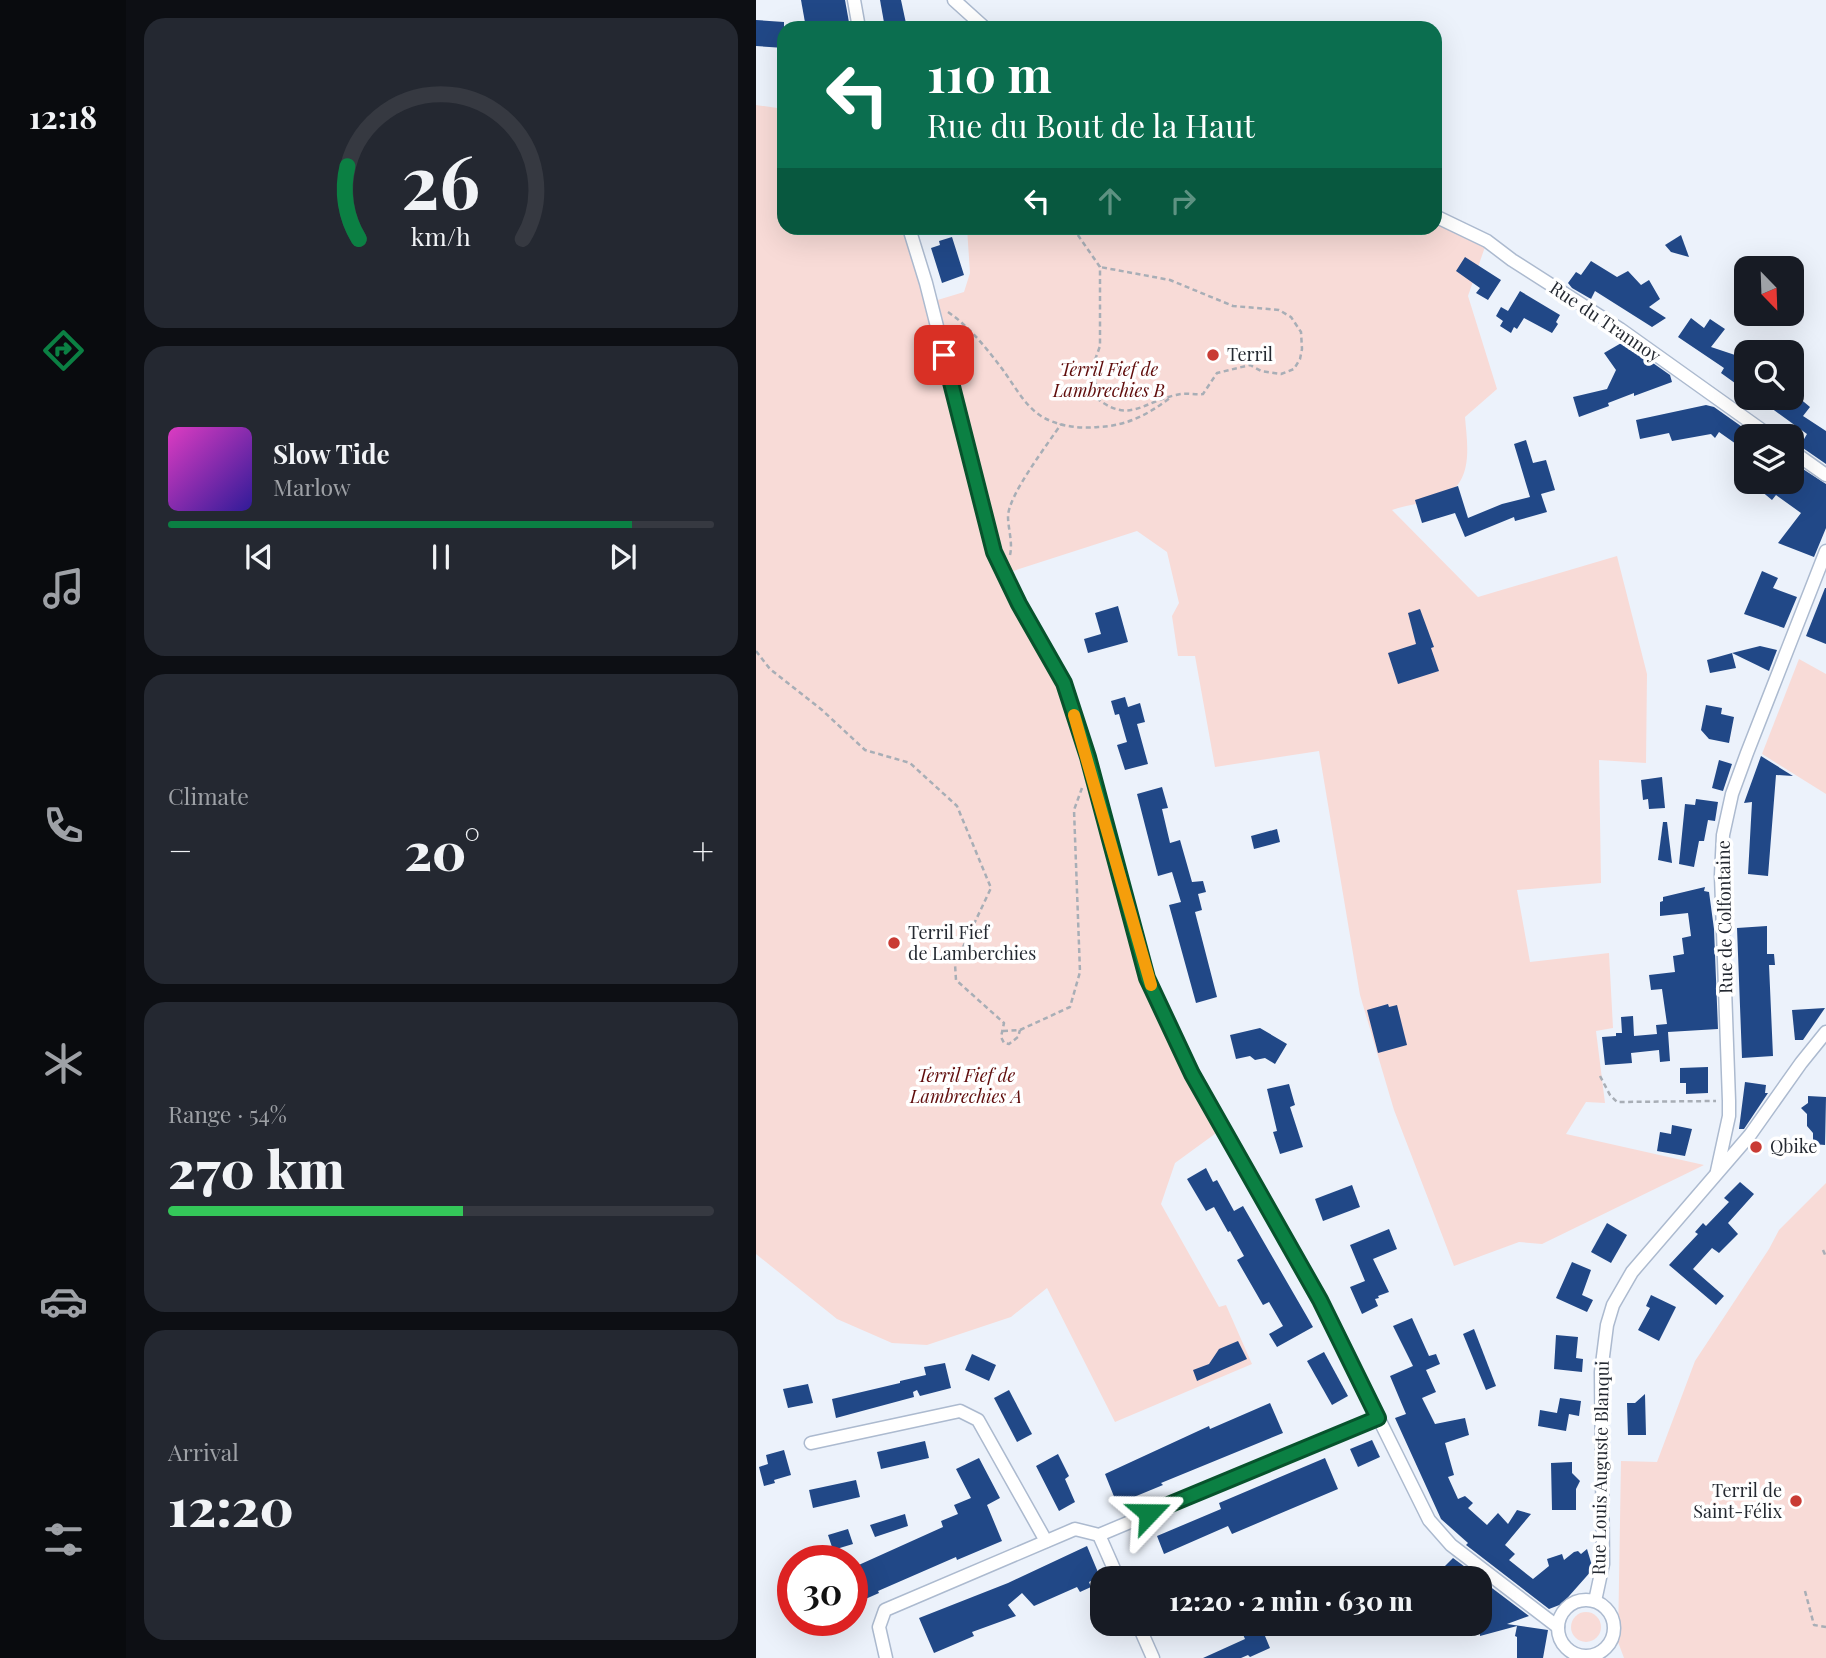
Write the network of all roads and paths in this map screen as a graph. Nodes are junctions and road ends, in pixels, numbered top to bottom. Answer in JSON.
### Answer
{"nodes":[{"id":1,"x":854,"y":0,"type":"edge"},
{"id":2,"x":954,"y":0,"type":"edge"},
{"id":3,"x":858,"y":21,"type":"edge"},
{"id":4,"x":977,"y":21,"type":"edge"},
{"id":5,"x":1442,"y":219,"type":"edge"},
{"id":6,"x":911,"y":235,"type":"edge"},
{"id":7,"x":1078,"y":235,"type":"edge"},
{"id":8,"x":1100,"y":267,"type":"junction"},
{"id":9,"x":932,"y":306,"type":"junction"},
{"id":10,"x":1174,"y":395,"type":"junction"},
{"id":11,"x":1061,"y":424,"type":"junction"},
{"id":12,"x":1753,"y":424,"type":"edge"},
{"id":13,"x":1804,"y":459,"type":"edge"},
{"id":14,"x":1826,"y":475,"type":"edge"},
{"id":15,"x":1826,"y":551,"type":"edge"},
{"id":16,"x":1004,"y":575,"type":"junction"},
{"id":17,"x":756,"y":651,"type":"edge"},
{"id":18,"x":1077,"y":801,"type":"dead end"},
{"id":19,"x":1020,"y":1030,"type":"junction"},
{"id":20,"x":1003,"y":1031,"type":"junction"},
{"id":21,"x":1826,"y":1032,"type":"edge"},
{"id":22,"x":1600,"y":1076,"type":"dead end"},
{"id":23,"x":1729,"y":1101,"type":"junction"},
{"id":24,"x":1716,"y":1174,"type":"junction"},
{"id":25,"x":1823,"y":1250,"type":"dead end"},
{"id":26,"x":1826,"y":1257,"type":"edge"},
{"id":27,"x":1378,"y":1418,"type":"junction"},
{"id":28,"x":811,"y":1443,"type":"dead end"},
{"id":29,"x":1098,"y":1535,"type":"junction"},
{"id":30,"x":1046,"y":1541,"type":"junction"},
{"id":31,"x":1112,"y":1566,"type":"edge"},
{"id":32,"x":1805,"y":1591,"type":"dead end"},
{"id":33,"x":1595,"y":1601,"type":"junction"},
{"id":34,"x":1558,"y":1627,"type":"junction"},
{"id":35,"x":1826,"y":1627,"type":"edge"},
{"id":36,"x":1143,"y":1636,"type":"edge"},
{"id":37,"x":1565,"y":1645,"type":"junction"},
{"id":38,"x":1596,"y":1657,"type":"edge"},
{"id":39,"x":886,"y":1658,"type":"edge"},
{"id":40,"x":1153,"y":1658,"type":"edge"},
{"id":41,"x":1558,"y":1658,"type":"edge"}],
"edges":[{"from":1,"to":3,"type":"street"},
{"from":2,"to":4,"type":"street"},
{"from":5,"to":12,"type":"street","name":"Rue du Trannoy"},
{"from":6,"to":9,"type":"street"},
{"from":7,"to":8,"type":"path"},
{"from":8,"to":10,"type":"path"},
{"from":8,"to":10,"type":"path"},
{"from":9,"to":11,"type":"path"},
{"from":9,"to":16,"type":"street"},
{"from":10,"to":11,"type":"path"},
{"from":11,"to":16,"type":"path"},
{"from":13,"to":14,"type":"street"},
{"from":15,"to":23,"type":"street","name":"Rue de Colfontaine"},
{"from":16,"to":27,"type":"street"},
{"from":17,"to":20,"type":"path"},
{"from":18,"to":19,"type":"path"},
{"from":19,"to":20,"type":"path"},
{"from":19,"to":20,"type":"path"},
{"from":21,"to":24,"type":"street","name":"Rue Louis Auguste Blanqui"},
{"from":22,"to":23,"type":"path"},
{"from":23,"to":24,"type":"street","name":"Rue de Colfontaine"},
{"from":24,"to":33,"type":"street","name":"Rue Louis Auguste Blanqui"},
{"from":25,"to":26,"type":"path"},
{"from":27,"to":29,"type":"street"},
{"from":27,"to":34,"type":"street"},
{"from":28,"to":30,"type":"street"},
{"from":29,"to":30,"type":"street"},
{"from":29,"to":31,"type":"street"},
{"from":30,"to":39,"type":"street"},
{"from":32,"to":35,"type":"path"},
{"from":33,"to":34,"type":"street"},
{"from":33,"to":38,"type":"street"},
{"from":34,"to":37,"type":"street"},
{"from":36,"to":40,"type":"street"},
{"from":37,"to":38,"type":"street"},
{"from":37,"to":41,"type":"street"}]}
